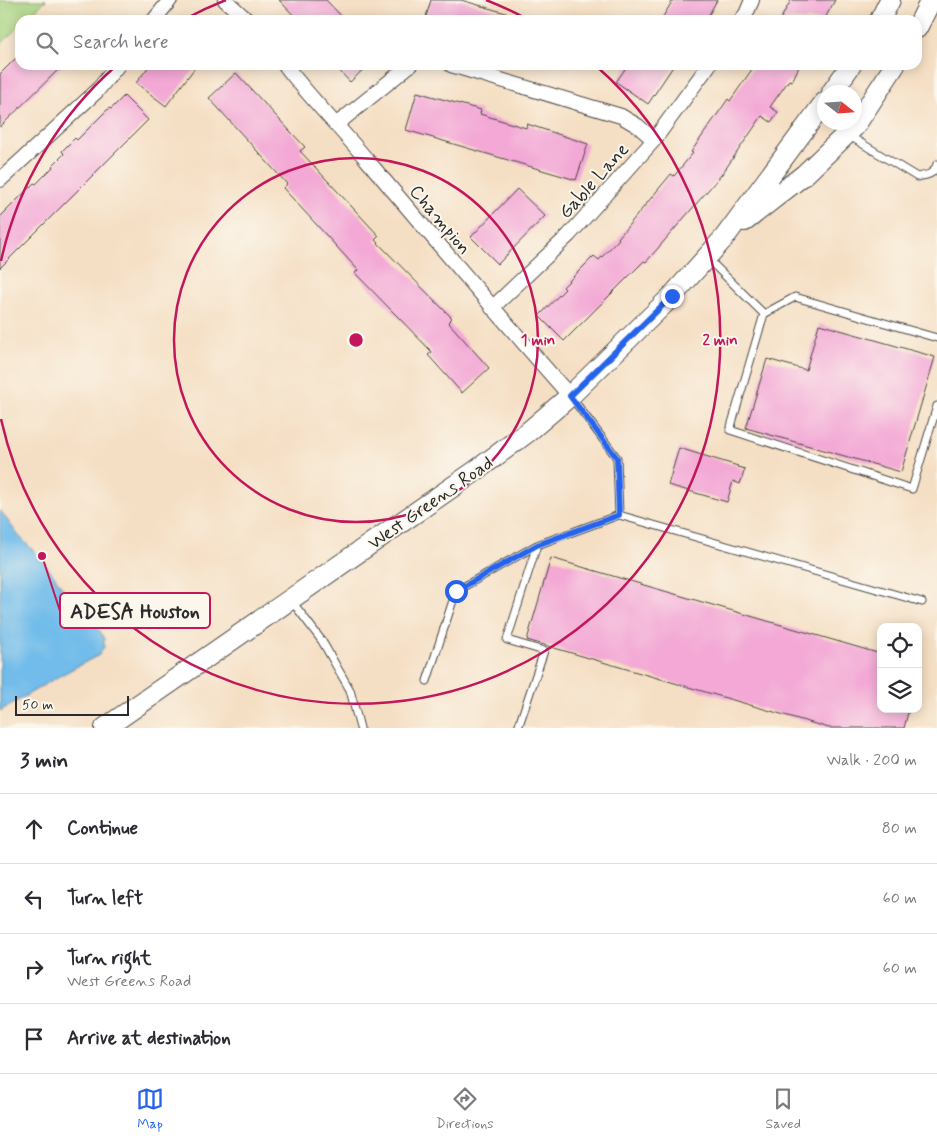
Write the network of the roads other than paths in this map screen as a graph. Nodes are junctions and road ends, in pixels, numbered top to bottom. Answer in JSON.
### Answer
{"nodes":[{"id":1,"x":170,"y":0,"type":"edge"},
{"id":2,"x":225,"y":0,"type":"edge"},
{"id":3,"x":752,"y":0,"type":"edge"},
{"id":4,"x":890,"y":0,"type":"edge"},
{"id":5,"x":931,"y":0,"type":"edge"},
{"id":6,"x":158,"y":15,"type":"edge"},
{"id":7,"x":242,"y":15,"type":"edge"},
{"id":8,"x":745,"y":15,"type":"edge"},
{"id":9,"x":882,"y":15,"type":"edge"},
{"id":10,"x":922,"y":18,"type":"edge"},
{"id":11,"x":114,"y":70,"type":"edge"},
{"id":12,"x":289,"y":70,"type":"edge"},
{"id":13,"x":404,"y":70,"type":"edge"},
{"id":14,"x":468,"y":70,"type":"edge"},
{"id":15,"x":705,"y":70,"type":"edge"},
{"id":16,"x":847,"y":70,"type":"edge"},
{"id":17,"x":892,"y":70,"type":"edge"},
{"id":18,"x":837,"y":85,"type":"edge"},
{"id":19,"x":817,"y":112,"type":"edge"},
{"id":20,"x":337,"y":124,"type":"junction"},
{"id":21,"x":847,"y":134,"type":"junction"},
{"id":22,"x":654,"y":140,"type":"junction"},
{"id":23,"x":937,"y":164,"type":"edge"},
{"id":24,"x":929,"y":175,"type":"junction"},
{"id":25,"x":0,"y":180,"type":"edge"},
{"id":26,"x":937,"y":180,"type":"edge"},
{"id":27,"x":724,"y":238,"type":"junction"},
{"id":28,"x":706,"y":257,"type":"junction"},
{"id":29,"x":492,"y":308,"type":"junction"},
{"id":30,"x":764,"y":314,"type":"junction"},
{"id":31,"x":937,"y":338,"type":"edge"},
{"id":32,"x":570,"y":396,"type":"junction"},
{"id":33,"x":937,"y":406,"type":"edge"},
{"id":34,"x":619,"y":515,"type":"junction"},
{"id":35,"x":537,"y":545,"type":"junction"},
{"id":36,"x":291,"y":599,"type":"junction"},
{"id":37,"x":922,"y":602,"type":"dead end"},
{"id":38,"x":427,"y":681,"type":"dead end"},
{"id":39,"x":111,"y":726,"type":"edge"},
{"id":40,"x":360,"y":728,"type":"edge"},
{"id":41,"x":518,"y":728,"type":"edge"}],
"edges":[{"from":1,"to":6,"type":"street"},
{"from":2,"to":7,"type":"street"},
{"from":3,"to":8,"type":"street"},
{"from":4,"to":9,"type":"main road"},
{"from":5,"to":10,"type":"main road"},
{"from":11,"to":25,"type":"street"},
{"from":12,"to":20,"type":"street","name":"Champion"},
{"from":13,"to":20,"type":"street"},
{"from":14,"to":22,"type":"street"},
{"from":15,"to":22,"type":"street","name":"Gable Lane"},
{"from":16,"to":18,"type":"main road"},
{"from":17,"to":21,"type":"main road","name":"West Greens Road"},
{"from":19,"to":27,"type":"main road","name":"West Greens Road"},
{"from":20,"to":29,"type":"street","name":"Champion"},
{"from":21,"to":24,"type":"lane"},
{"from":21,"to":27,"type":"main road","name":"West Greens Road"},
{"from":22,"to":29,"type":"street","name":"Gable Lane"},
{"from":23,"to":24,"type":"lane"},
{"from":24,"to":26,"type":"lane"},
{"from":27,"to":28,"type":"main road","name":"West Greens Road"},
{"from":28,"to":30,"type":"lane"},
{"from":28,"to":32,"type":"main road","name":"West Greens Road"},
{"from":29,"to":32,"type":"street","name":"Champion"},
{"from":30,"to":31,"type":"lane"},
{"from":30,"to":33,"type":"lane"},
{"from":32,"to":34,"type":"lane"},
{"from":32,"to":36,"type":"main road","name":"West Greens Road"},
{"from":34,"to":35,"type":"lane"},
{"from":34,"to":37,"type":"lane"},
{"from":35,"to":38,"type":"lane"},
{"from":35,"to":41,"type":"lane"},
{"from":36,"to":39,"type":"main road","name":"West Greens Road"},
{"from":36,"to":40,"type":"lane"}]}
